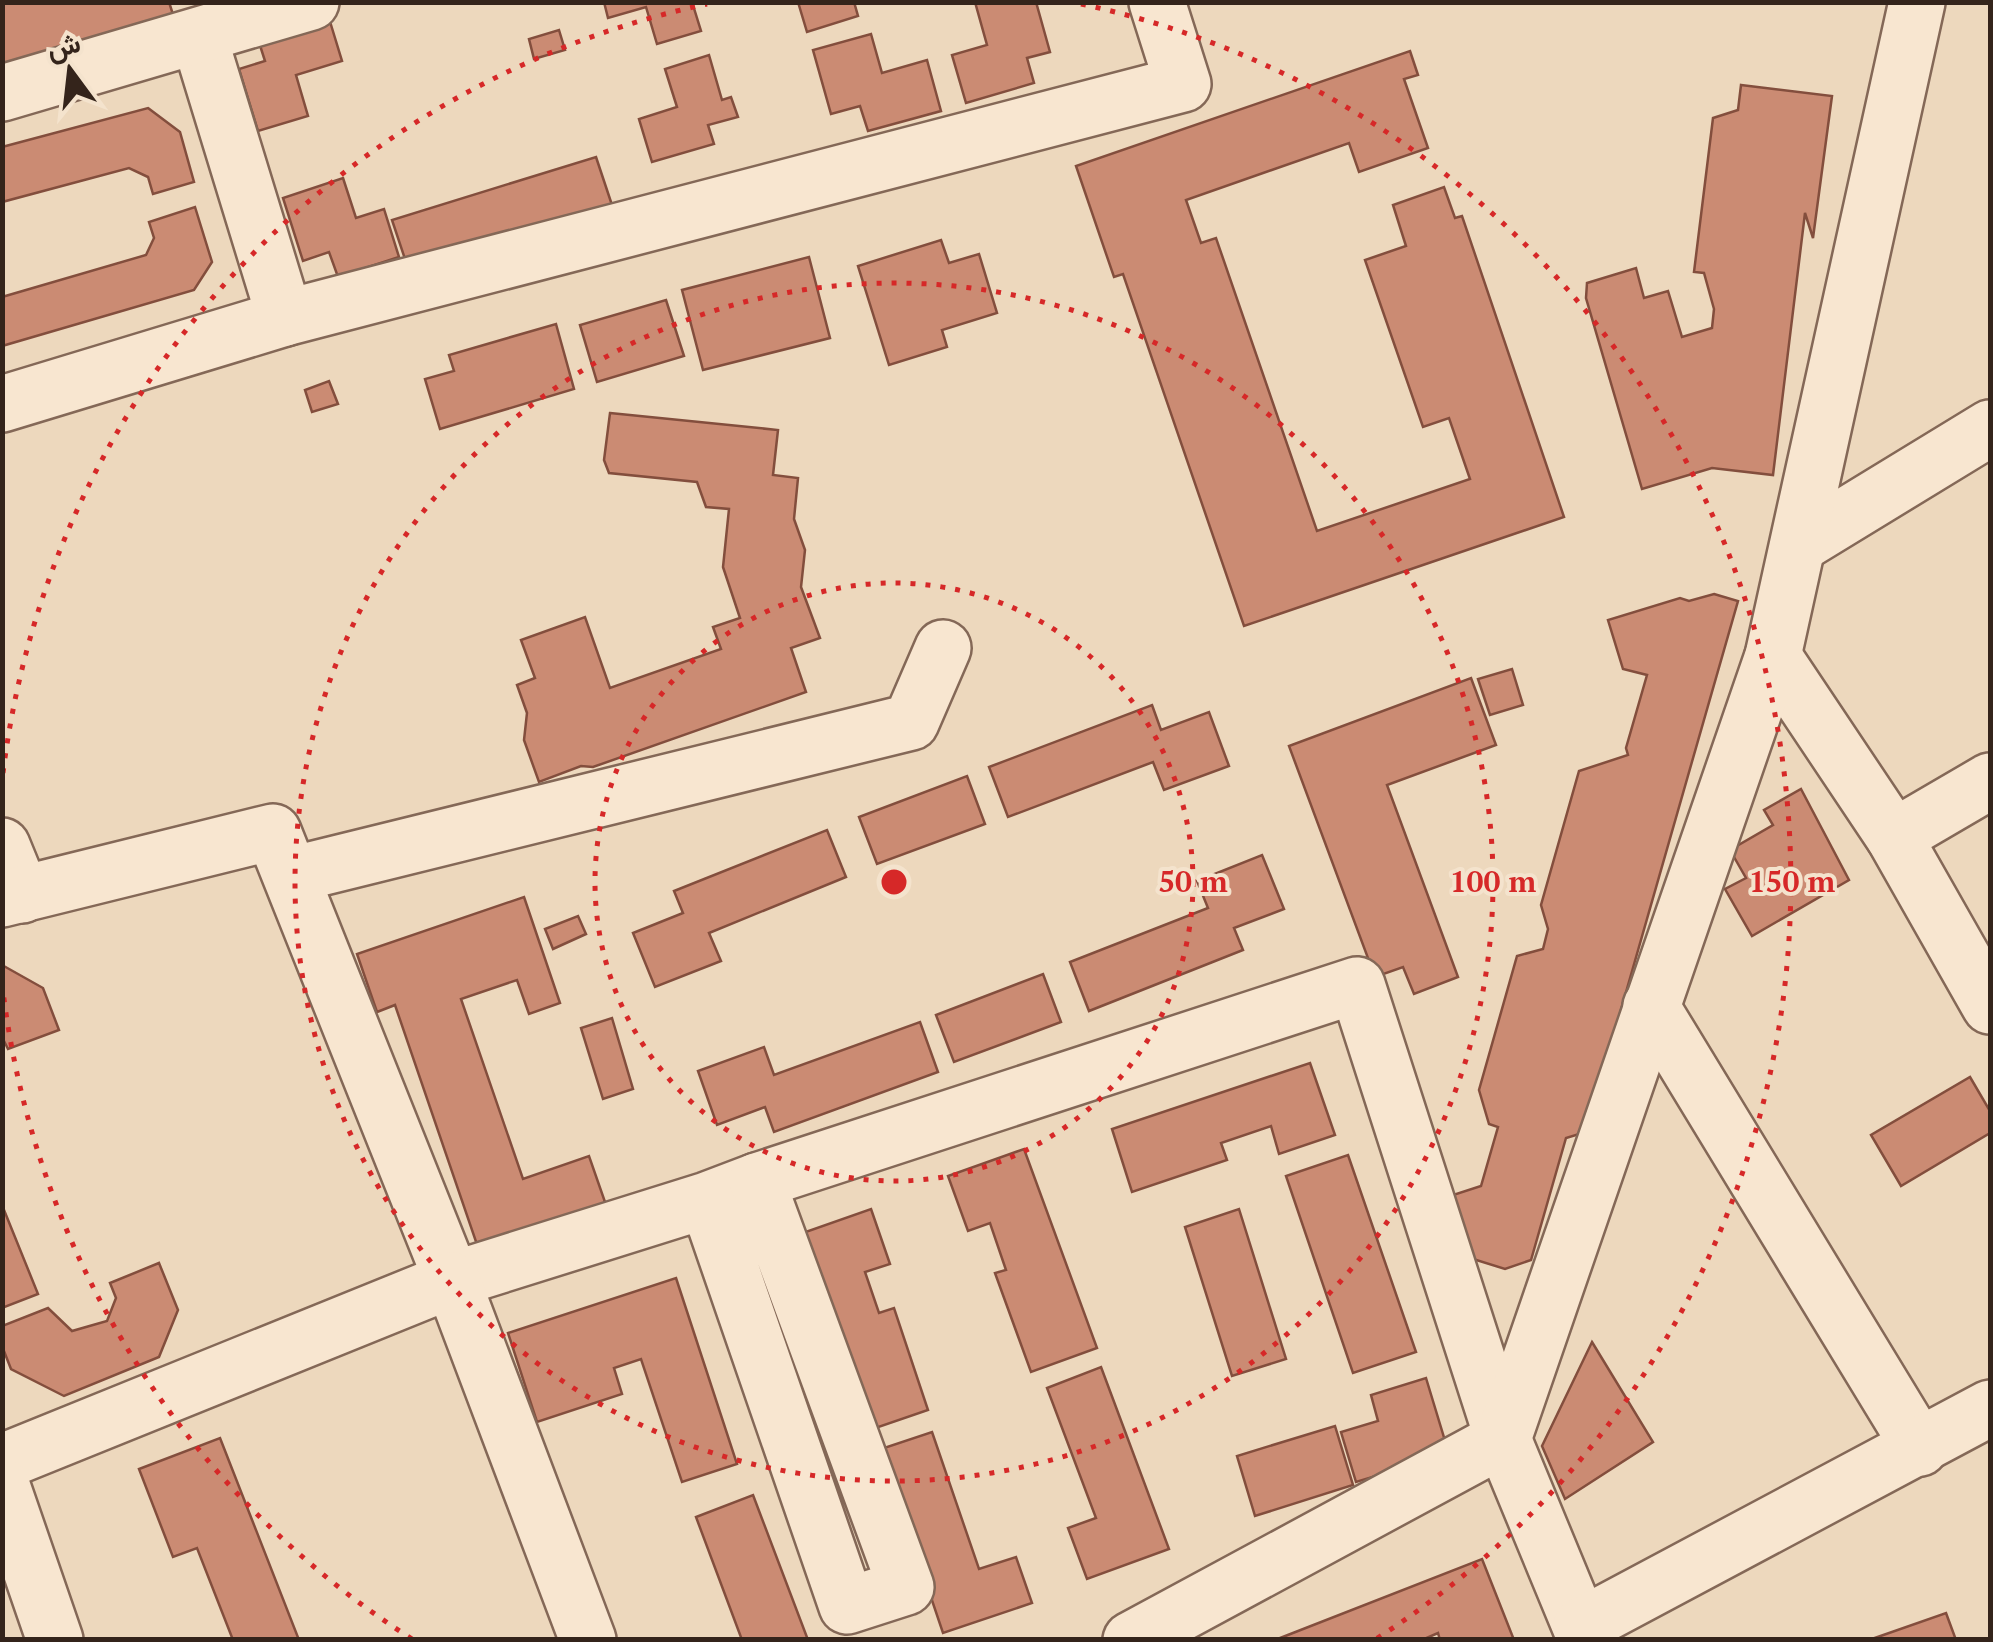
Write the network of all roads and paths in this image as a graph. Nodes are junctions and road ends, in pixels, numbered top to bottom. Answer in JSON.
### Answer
{"nodes":[{"id":1,"x":311,"y":2,"type":"edge"},
{"id":2,"x":1157,"y":2,"type":"edge"},
{"id":3,"x":1916,"y":2,"type":"edge"},
{"id":4,"x":199,"y":38,"type":"junction"},
{"id":5,"x":2,"y":93,"type":"edge"},
{"id":6,"x":286,"y":318,"type":"junction"},
{"id":7,"x":2,"y":404,"type":"edge"},
{"id":8,"x":1990,"y":428,"type":"edge"},
{"id":9,"x":1800,"y":544,"type":"junction"},
{"id":10,"x":943,"y":648,"type":"dead end"},
{"id":11,"x":1773,"y":656,"type":"junction"},
{"id":12,"x":1990,"y":781,"type":"edge"},
{"id":13,"x":1894,"y":838,"type":"junction"},
{"id":14,"x":291,"y":875,"type":"junction"},
{"id":15,"x":9,"y":880,"type":"edge"},
{"id":16,"x":1651,"y":1006,"type":"junction"},
{"id":17,"x":1990,"y":1006,"type":"edge"},
{"id":18,"x":757,"y":1181,"type":"junction"},
{"id":19,"x":707,"y":1200,"type":"junction"},
{"id":20,"x":452,"y":1280,"type":"junction"},
{"id":21,"x":1990,"y":1408,"type":"edge"},
{"id":22,"x":1503,"y":1438,"type":"junction"},
{"id":23,"x":1920,"y":1448,"type":"junction"},
{"id":24,"x":2,"y":1462,"type":"edge"},
{"id":25,"x":2,"y":1486,"type":"edge"},
{"id":26,"x":1583,"y":1633,"type":"edge"},
{"id":27,"x":55,"y":1640,"type":"edge"},
{"id":28,"x":588,"y":1640,"type":"edge"},
{"id":29,"x":1131,"y":1640,"type":"edge"}],
"edges":[{"from":1,"to":4,"type":"street"},
{"from":2,"to":6,"type":"street"},
{"from":3,"to":9,"type":"street"},
{"from":4,"to":5,"type":"street"},
{"from":4,"to":6,"type":"street"},
{"from":6,"to":7,"type":"street"},
{"from":8,"to":9,"type":"street"},
{"from":9,"to":11,"type":"street"},
{"from":10,"to":14,"type":"street"},
{"from":11,"to":13,"type":"street"},
{"from":11,"to":16,"type":"street"},
{"from":12,"to":13,"type":"street"},
{"from":13,"to":17,"type":"street"},
{"from":14,"to":15,"type":"street"},
{"from":14,"to":20,"type":"street"},
{"from":16,"to":22,"type":"street"},
{"from":16,"to":23,"type":"street"},
{"from":18,"to":19,"type":"street"},
{"from":18,"to":19,"type":"street"},
{"from":18,"to":22,"type":"street"},
{"from":19,"to":20,"type":"street"},
{"from":20,"to":24,"type":"street"},
{"from":20,"to":28,"type":"street"},
{"from":21,"to":23,"type":"street"},
{"from":22,"to":26,"type":"street"},
{"from":22,"to":29,"type":"street"},
{"from":23,"to":26,"type":"street"},
{"from":25,"to":27,"type":"street"}]}
